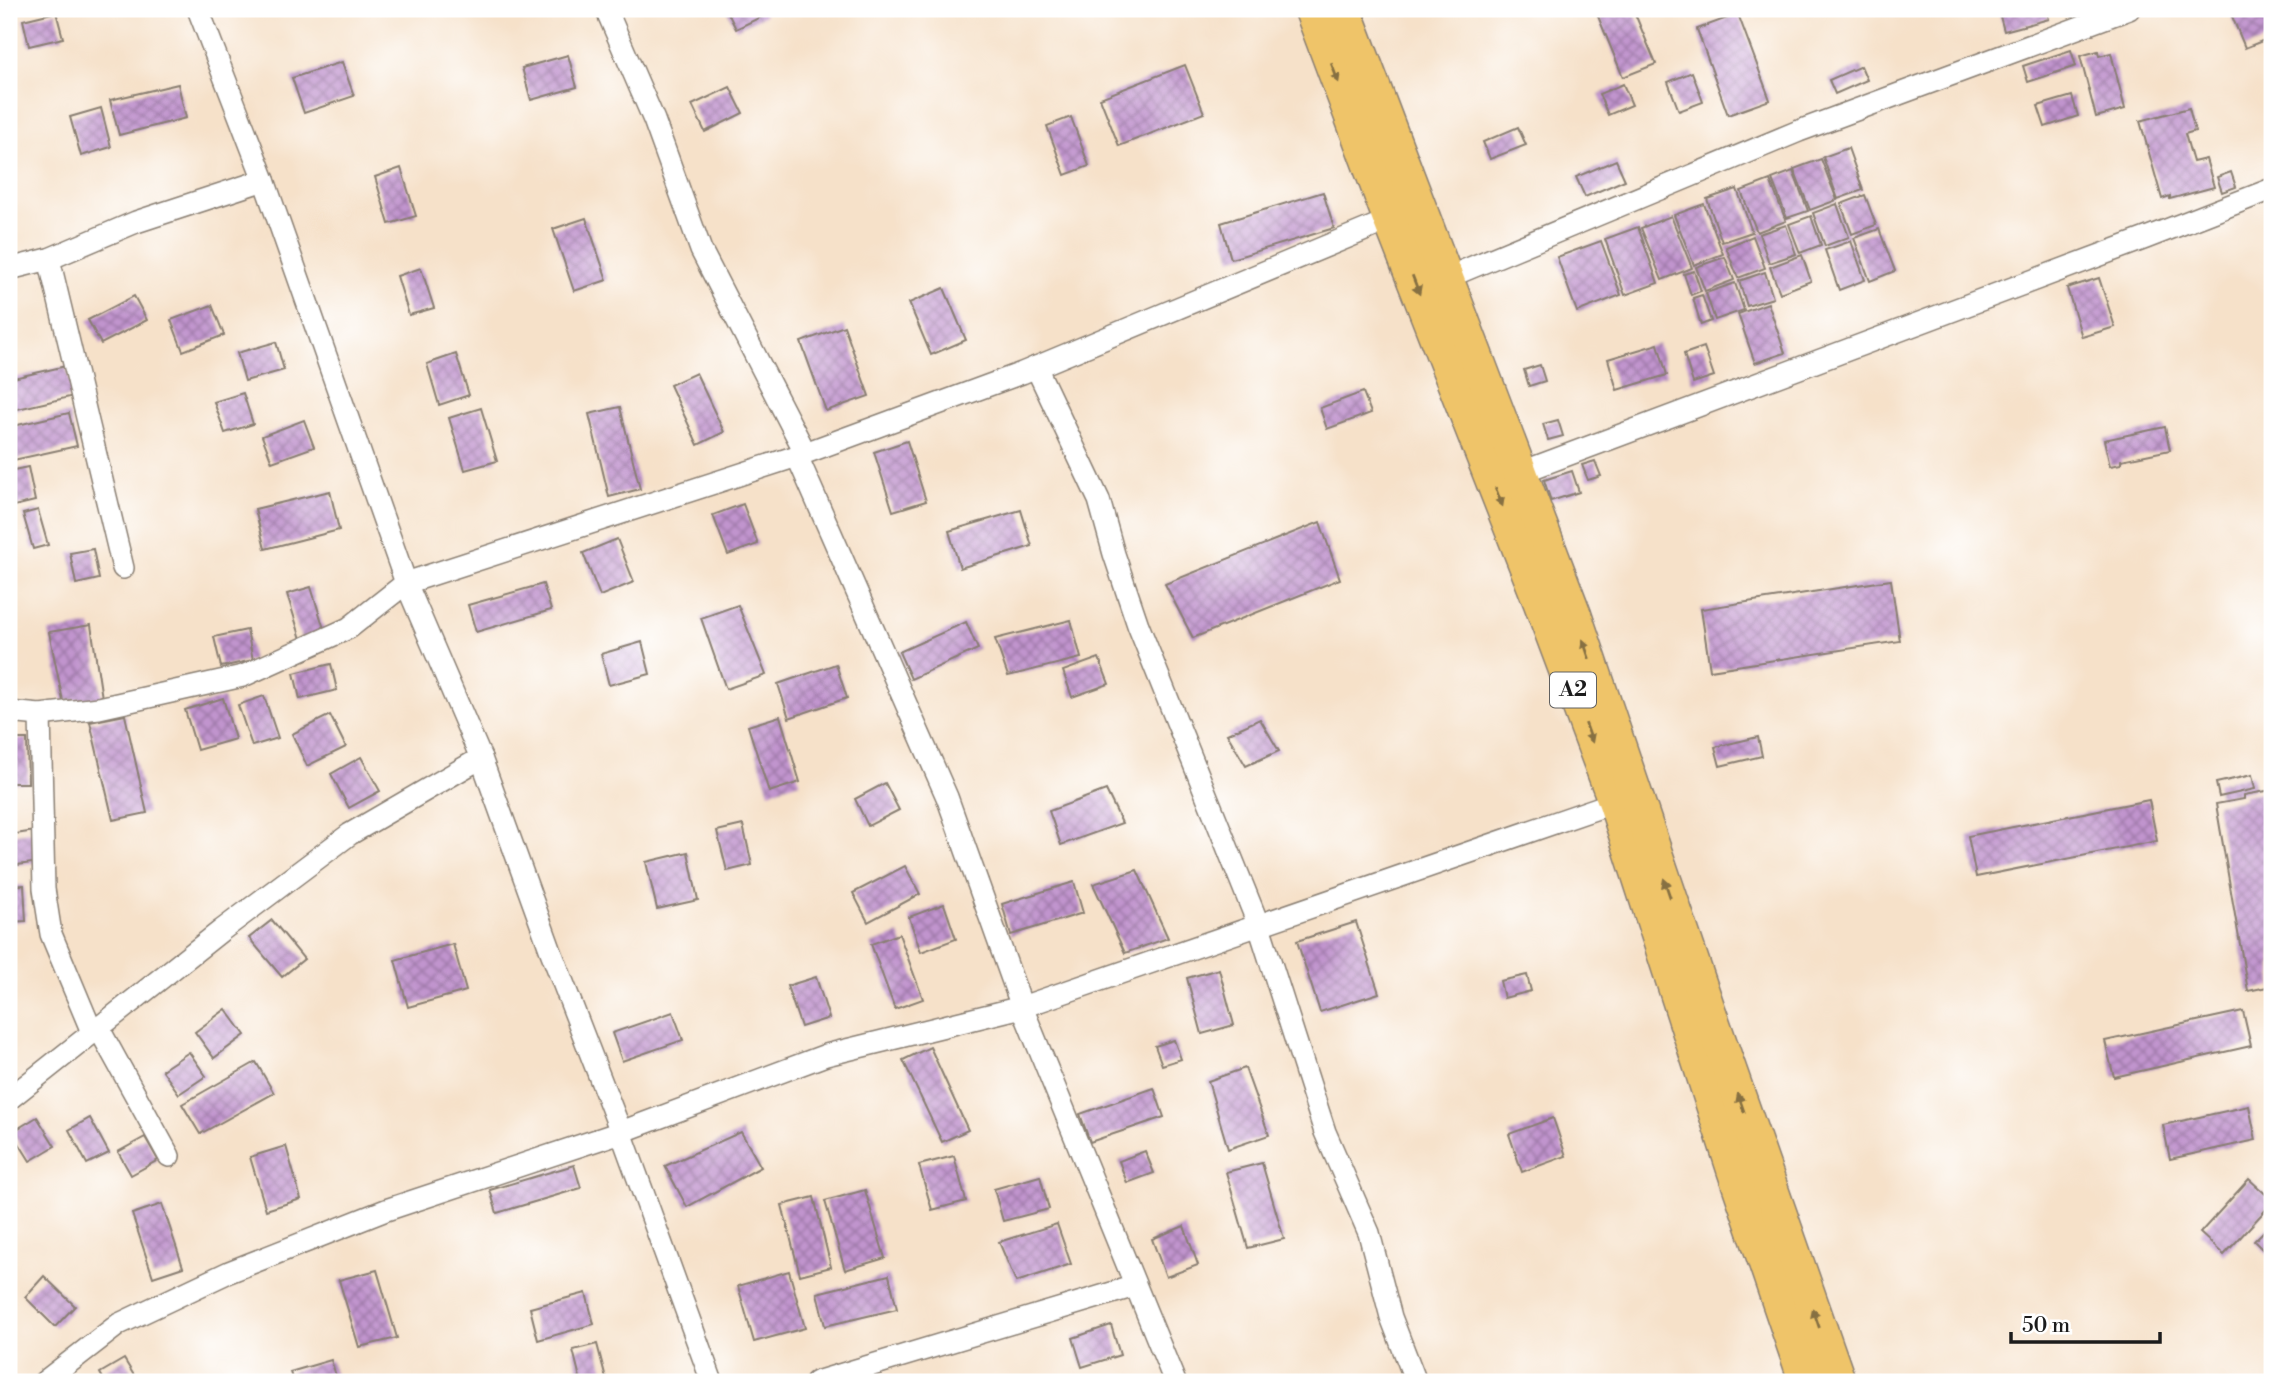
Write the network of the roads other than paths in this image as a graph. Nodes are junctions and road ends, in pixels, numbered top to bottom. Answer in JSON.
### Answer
{"nodes":[{"id":1,"x":198,"y":9,"type":"edge"},
{"id":2,"x":606,"y":9,"type":"edge"},
{"id":3,"x":1311,"y":9,"type":"edge"},
{"id":4,"x":1344,"y":9,"type":"edge"},
{"id":5,"x":2129,"y":9,"type":"edge"},
{"id":6,"x":264,"y":180,"type":"junction"},
{"id":7,"x":2272,"y":189,"type":"edge"},
{"id":8,"x":1405,"y":214,"type":"junction"},
{"id":9,"x":49,"y":259,"type":"junction"},
{"id":10,"x":9,"y":269,"type":"edge"},
{"id":11,"x":1446,"y":278,"type":"junction"},
{"id":12,"x":1036,"y":367,"type":"junction"},
{"id":13,"x":801,"y":454,"type":"junction"},
{"id":14,"x":1522,"y":472,"type":"junction"},
{"id":15,"x":123,"y":568,"type":"dead end"},
{"id":16,"x":405,"y":583,"type":"junction"},
{"id":17,"x":9,"y":712,"type":"edge"},
{"id":18,"x":40,"y":715,"type":"junction"},
{"id":19,"x":481,"y":758,"type":"junction"},
{"id":20,"x":1615,"y":802,"type":"junction"},
{"id":21,"x":1259,"y":926,"type":"junction"},
{"id":22,"x":1022,"y":1007,"type":"junction"},
{"id":23,"x":95,"y":1029,"type":"junction"},
{"id":24,"x":9,"y":1099,"type":"edge"},
{"id":25,"x":621,"y":1132,"type":"junction"},
{"id":26,"x":169,"y":1156,"type":"dead end"},
{"id":27,"x":1135,"y":1286,"type":"junction"},
{"id":28,"x":44,"y":1382,"type":"edge"},
{"id":29,"x":712,"y":1382,"type":"edge"},
{"id":30,"x":817,"y":1382,"type":"edge"},
{"id":31,"x":1175,"y":1382,"type":"edge"},
{"id":32,"x":1416,"y":1382,"type":"edge"},
{"id":33,"x":1806,"y":1382,"type":"edge"},
{"id":34,"x":1839,"y":1382,"type":"edge"}],
"edges":[{"from":1,"to":6,"type":"street"},
{"from":2,"to":13,"type":"street"},
{"from":3,"to":8,"type":"highway","number":"A2","one_way":true},
{"from":4,"to":8,"type":"highway","number":"A2"},
{"from":5,"to":11,"type":"street"},
{"from":6,"to":9,"type":"street"},
{"from":6,"to":16,"type":"street"},
{"from":7,"to":14,"type":"street"},
{"from":8,"to":11,"type":"highway","number":"A2"},
{"from":8,"to":12,"type":"street"},
{"from":8,"to":20,"type":"highway","number":"A2","one_way":true},
{"from":9,"to":10,"type":"street"},
{"from":9,"to":15,"type":"street"},
{"from":11,"to":14,"type":"highway","number":"A2"},
{"from":12,"to":13,"type":"street"},
{"from":12,"to":21,"type":"street"},
{"from":13,"to":16,"type":"street"},
{"from":13,"to":22,"type":"street"},
{"from":34,"to":14,"type":"highway","number":"A2","one_way":true},
{"from":16,"to":18,"type":"street"},
{"from":16,"to":19,"type":"street"},
{"from":17,"to":18,"type":"street"},
{"from":18,"to":23,"type":"street"},
{"from":19,"to":23,"type":"street"},
{"from":19,"to":25,"type":"street"},
{"from":20,"to":21,"type":"street"},
{"from":20,"to":33,"type":"highway","number":"A2"},
{"from":21,"to":22,"type":"street"},
{"from":21,"to":32,"type":"street"},
{"from":22,"to":25,"type":"street"},
{"from":22,"to":27,"type":"street"},
{"from":23,"to":24,"type":"street"},
{"from":23,"to":26,"type":"street"},
{"from":25,"to":28,"type":"street"},
{"from":25,"to":29,"type":"street"},
{"from":27,"to":30,"type":"street"},
{"from":27,"to":31,"type":"street"}]}
